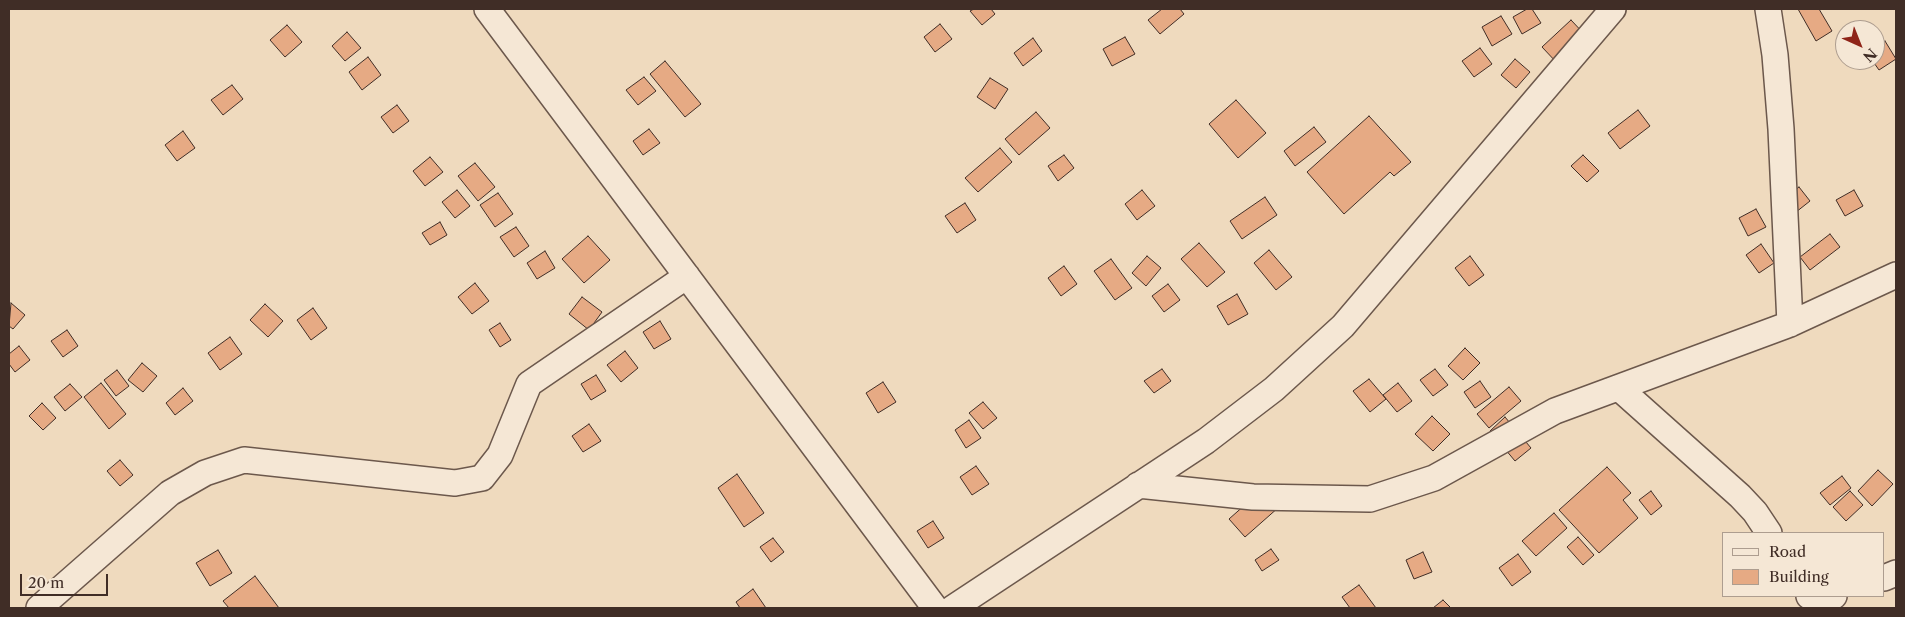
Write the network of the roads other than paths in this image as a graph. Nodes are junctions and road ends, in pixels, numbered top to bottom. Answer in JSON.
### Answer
{"nodes":[{"id":1,"x":487,"y":9,"type":"edge"},
{"id":2,"x":1613,"y":9,"type":"edge"},
{"id":3,"x":1768,"y":9,"type":"edge"},
{"id":4,"x":1896,"y":275,"type":"edge"},
{"id":5,"x":687,"y":276,"type":"junction"},
{"id":6,"x":1790,"y":324,"type":"junction"},
{"id":7,"x":1619,"y":388,"type":"junction"},
{"id":8,"x":1138,"y":484,"type":"junction"},
{"id":9,"x":1768,"y":532,"type":"edge"},
{"id":10,"x":39,"y":608,"type":"edge"},
{"id":11,"x":935,"y":608,"type":"edge"},
{"id":12,"x":953,"y":608,"type":"edge"}],
"edges":[{"from":1,"to":5,"type":"street"},
{"from":2,"to":8,"type":"street"},
{"from":3,"to":6,"type":"street"},
{"from":4,"to":6,"type":"street"},
{"from":5,"to":10,"type":"street"},
{"from":5,"to":11,"type":"street"},
{"from":6,"to":7,"type":"street"},
{"from":7,"to":8,"type":"street"},
{"from":7,"to":9,"type":"street"},
{"from":8,"to":12,"type":"street"}]}
